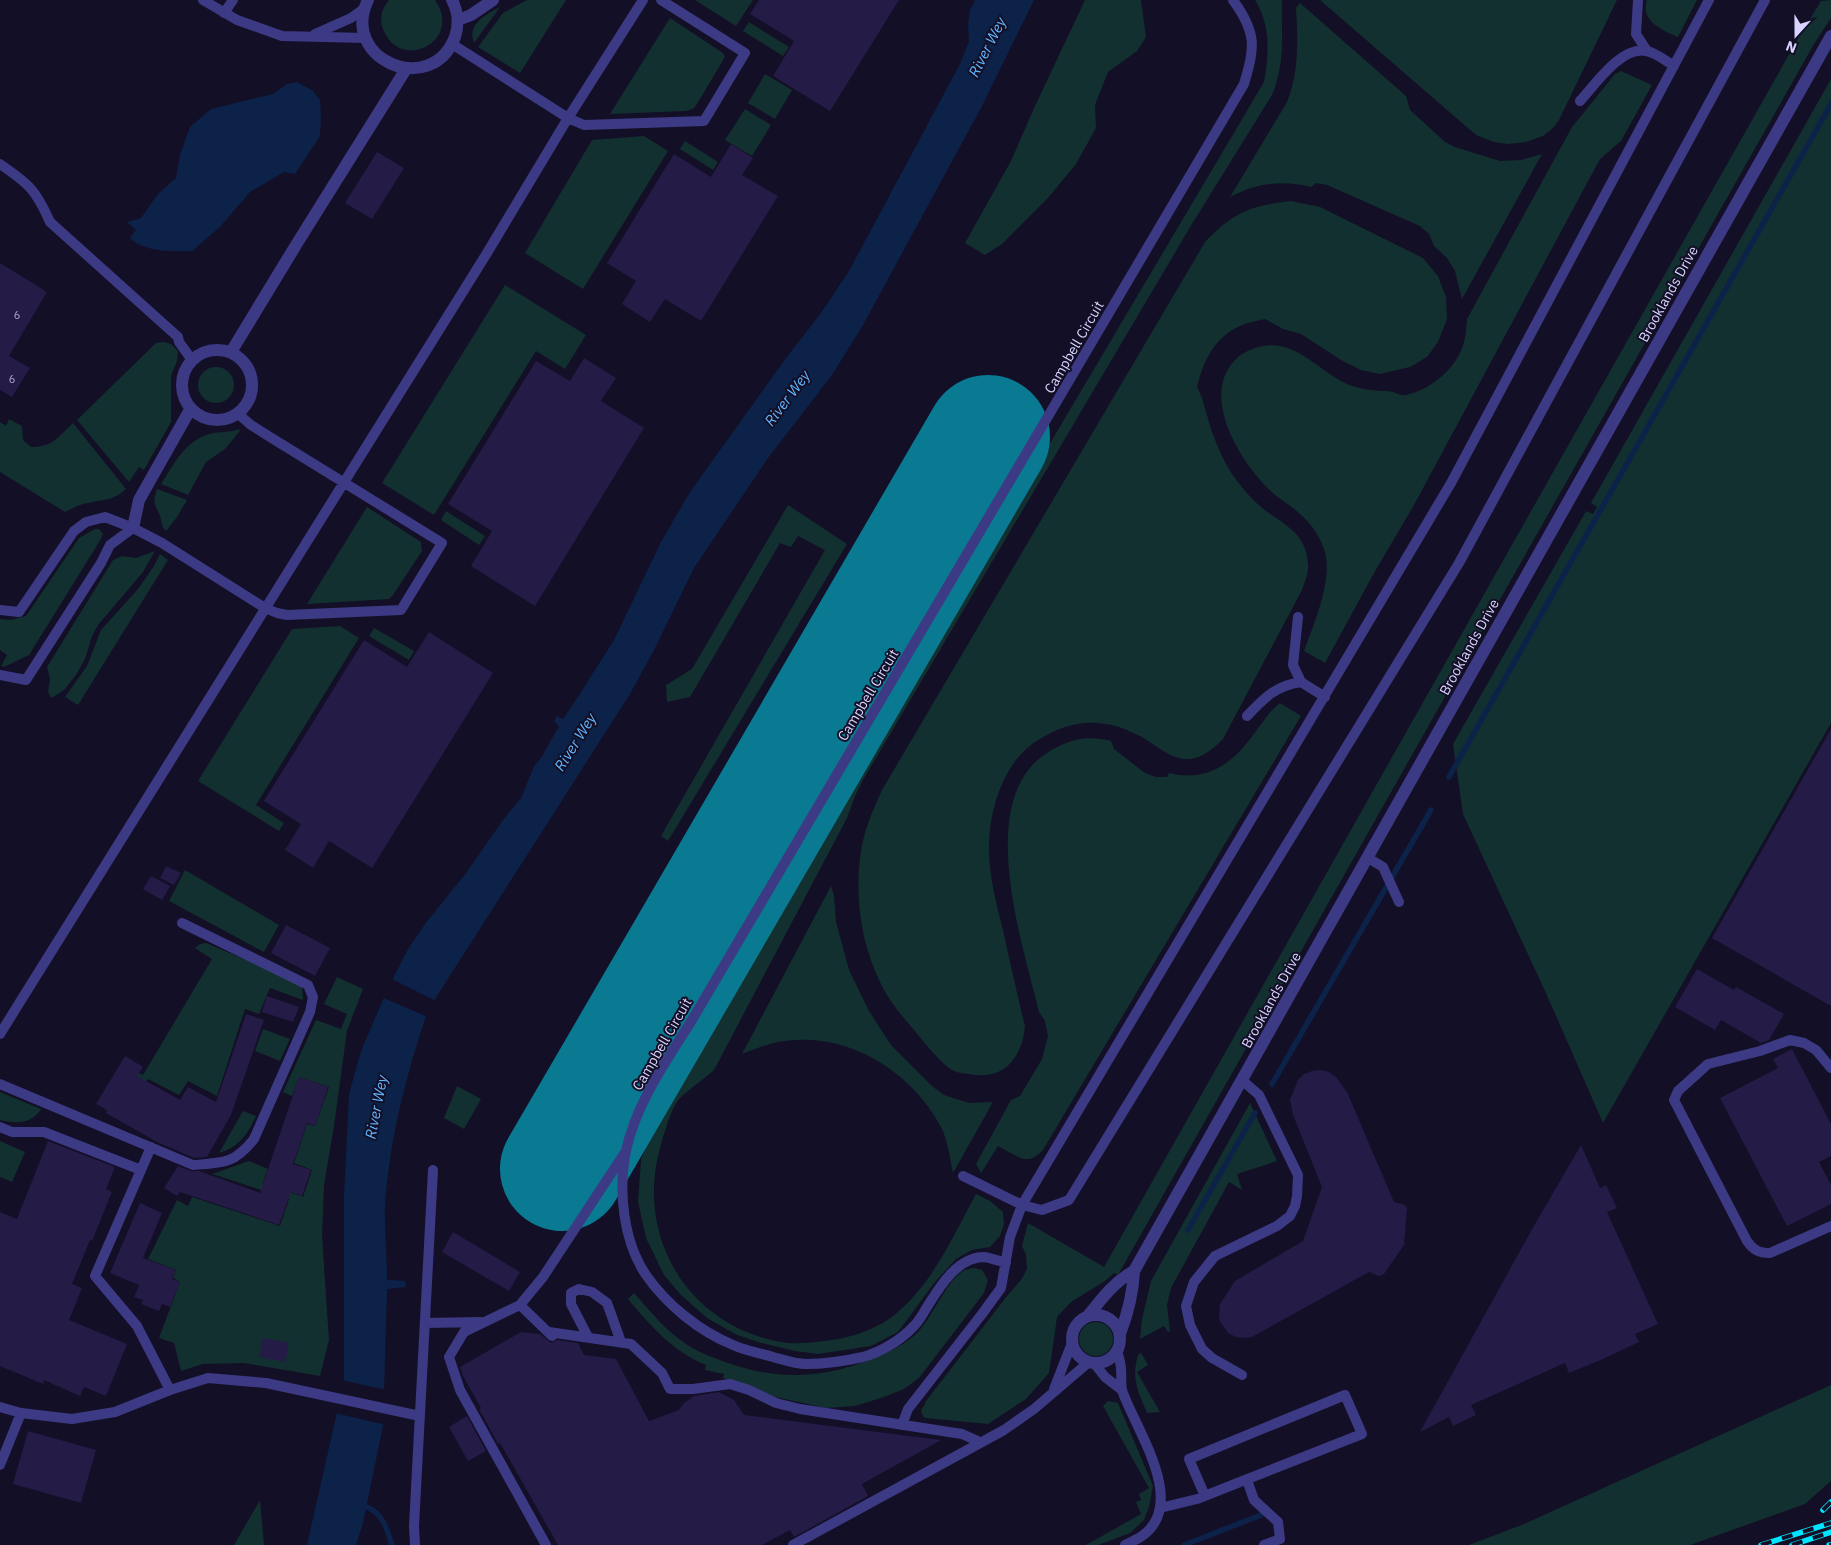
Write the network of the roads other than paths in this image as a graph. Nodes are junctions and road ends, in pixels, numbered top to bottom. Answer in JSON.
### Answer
{"nodes":[{"id":1,"x":203,"y":0,"type":"edge"},
{"id":2,"x":233,"y":0,"type":"edge"},
{"id":3,"x":452,"y":0,"type":"edge"},
{"id":4,"x":493,"y":0,"type":"edge"},
{"id":5,"x":643,"y":0,"type":"edge"},
{"id":6,"x":661,"y":0,"type":"edge"},
{"id":7,"x":1234,"y":0,"type":"edge"},
{"id":8,"x":1638,"y":0,"type":"edge"},
{"id":9,"x":1709,"y":0,"type":"edge"},
{"id":10,"x":1765,"y":0,"type":"edge"},
{"id":11,"x":366,"y":4,"type":"edge"},
{"id":12,"x":224,"y":13,"type":"junction"},
{"id":13,"x":458,"y":20,"type":"junction"},
{"id":14,"x":312,"y":36,"type":"junction"},
{"id":15,"x":1831,"y":36,"type":"edge"},
{"id":16,"x":366,"y":38,"type":"junction"},
{"id":17,"x":452,"y":44,"type":"junction"},
{"id":18,"x":1647,"y":51,"type":"junction"},
{"id":19,"x":1674,"y":66,"type":"junction"},
{"id":20,"x":406,"y":69,"type":"junction"},
{"id":21,"x":1580,"y":101,"type":"dead end"},
{"id":22,"x":568,"y":118,"type":"junction"},
{"id":23,"x":0,"y":164,"type":"edge"},
{"id":24,"x":231,"y":352,"type":"junction"},
{"id":25,"x":192,"y":360,"type":"junction"},
{"id":26,"x":191,"y":408,"type":"junction"},
{"id":27,"x":237,"y":413,"type":"junction"},
{"id":28,"x":344,"y":482,"type":"junction"},
{"id":29,"x":133,"y":528,"type":"junction"},
{"id":30,"x":265,"y":608,"type":"junction"},
{"id":31,"x":0,"y":610,"type":"edge"},
{"id":32,"x":1298,"y":617,"type":"dead end"},
{"id":33,"x":0,"y":675,"type":"edge"},
{"id":34,"x":1301,"y":682,"type":"junction"},
{"id":35,"x":1325,"y":697,"type":"junction"},
{"id":36,"x":1247,"y":716,"type":"dead end"},
{"id":37,"x":1368,"y":858,"type":"junction"},
{"id":38,"x":1399,"y":902,"type":"dead end"},
{"id":39,"x":182,"y":923,"type":"dead end"},
{"id":40,"x":0,"y":1034,"type":"edge"},
{"id":41,"x":1831,"y":1068,"type":"edge"},
{"id":42,"x":1243,"y":1081,"type":"junction"},
{"id":43,"x":0,"y":1084,"type":"edge"},
{"id":44,"x":0,"y":1128,"type":"edge"},
{"id":45,"x":151,"y":1147,"type":"junction"},
{"id":46,"x":626,"y":1151,"type":"junction"},
{"id":47,"x":141,"y":1170,"type":"junction"},
{"id":48,"x":433,"y":1170,"type":"dead end"},
{"id":49,"x":963,"y":1176,"type":"dead end"},
{"id":50,"x":1022,"y":1205,"type":"junction"},
{"id":51,"x":1831,"y":1226,"type":"edge"},
{"id":52,"x":1006,"y":1263,"type":"junction"},
{"id":53,"x":1134,"y":1271,"type":"junction"},
{"id":54,"x":520,"y":1305,"type":"junction"},
{"id":55,"x":1088,"y":1316,"type":"junction"},
{"id":56,"x":484,"y":1322,"type":"junction"},
{"id":57,"x":425,"y":1323,"type":"junction"},
{"id":58,"x":1120,"y":1334,"type":"junction"},
{"id":59,"x":588,"y":1337,"type":"junction"},
{"id":60,"x":621,"y":1342,"type":"junction"},
{"id":61,"x":1072,"y":1343,"type":"junction"},
{"id":62,"x":1117,"y":1351,"type":"junction"},
{"id":63,"x":1092,"y":1363,"type":"junction"},
{"id":64,"x":1242,"y":1375,"type":"dead end"},
{"id":65,"x":170,"y":1390,"type":"junction"},
{"id":66,"x":1122,"y":1390,"type":"junction"},
{"id":67,"x":1053,"y":1392,"type":"junction"},
{"id":68,"x":0,"y":1407,"type":"edge"},
{"id":69,"x":21,"y":1413,"type":"junction"},
{"id":70,"x":420,"y":1416,"type":"junction"},
{"id":71,"x":902,"y":1425,"type":"junction"},
{"id":72,"x":980,"y":1442,"type":"junction"},
{"id":73,"x":0,"y":1465,"type":"edge"},
{"id":74,"x":1247,"y":1480,"type":"junction"},
{"id":75,"x":1205,"y":1496,"type":"junction"},
{"id":76,"x":1160,"y":1508,"type":"junction"},
{"id":77,"x":415,"y":1545,"type":"edge"},
{"id":78,"x":546,"y":1545,"type":"edge"},
{"id":79,"x":793,"y":1545,"type":"edge"},
{"id":80,"x":1125,"y":1545,"type":"edge"},
{"id":81,"x":1264,"y":1545,"type":"edge"}],
"edges":[{"from":1,"to":12,"type":"lane"},
{"from":2,"to":12,"type":"lane"},
{"from":3,"to":13,"type":"street"},
{"from":4,"to":13,"type":"street"},
{"from":5,"to":22,"type":"lane"},
{"from":6,"to":22,"type":"lane"},
{"from":7,"to":46,"type":"lane","name":"Campbell Circuit"},
{"from":8,"to":18,"type":"lane"},
{"from":9,"to":19,"type":"lane"},
{"from":10,"to":50,"type":"lane"},
{"from":11,"to":14,"type":"lane"},
{"from":11,"to":16,"type":"street"},
{"from":12,"to":14,"type":"lane"},
{"from":13,"to":17,"type":"street"},
{"from":14,"to":16,"type":"lane"},
{"from":15,"to":37,"type":"street","name":"Brooklands Drive"},
{"from":16,"to":20,"type":"street"},
{"from":17,"to":20,"type":"street"},
{"from":17,"to":22,"type":"lane"},
{"from":18,"to":19,"type":"lane"},
{"from":18,"to":21,"type":"lane"},
{"from":19,"to":35,"type":"lane"},
{"from":20,"to":24,"type":"street"},
{"from":22,"to":28,"type":"lane"},
{"from":23,"to":25,"type":"lane"},
{"from":24,"to":25,"type":"street"},
{"from":24,"to":27,"type":"street"},
{"from":25,"to":26,"type":"street"},
{"from":26,"to":27,"type":"street"},
{"from":26,"to":29,"type":"street"},
{"from":27,"to":28,"type":"lane"},
{"from":28,"to":30,"type":"lane"},
{"from":28,"to":30,"type":"lane"},
{"from":29,"to":30,"type":"lane"},
{"from":29,"to":31,"type":"lane"},
{"from":29,"to":33,"type":"lane"},
{"from":30,"to":40,"type":"lane"},
{"from":32,"to":34,"type":"lane"},
{"from":34,"to":35,"type":"lane"},
{"from":34,"to":36,"type":"lane"},
{"from":35,"to":50,"type":"lane"},
{"from":37,"to":38,"type":"lane"},
{"from":37,"to":42,"type":"street","name":"Brooklands Drive"},
{"from":39,"to":45,"type":"lane"},
{"from":41,"to":51,"type":"lane"},
{"from":42,"to":53,"type":"street","name":"Brooklands Drive"},
{"from":42,"to":64,"type":"lane"},
{"from":43,"to":45,"type":"lane"},
{"from":44,"to":47,"type":"lane"},
{"from":45,"to":47,"type":"lane"},
{"from":46,"to":52,"type":"lane","name":"Campbell Circuit"},
{"from":46,"to":54,"type":"lane"},
{"from":47,"to":65,"type":"lane"},
{"from":48,"to":57,"type":"lane"},
{"from":49,"to":50,"type":"lane"},
{"from":50,"to":52,"type":"lane"},
{"from":52,"to":71,"type":"lane"},
{"from":53,"to":55,"type":"street","name":"Brooklands Drive"},
{"from":53,"to":58,"type":"street","name":"Brooklands Drive"},
{"from":54,"to":56,"type":"lane"},
{"from":54,"to":59,"type":"lane"},
{"from":55,"to":58,"type":"street"},
{"from":55,"to":61,"type":"street"},
{"from":56,"to":57,"type":"lane"},
{"from":56,"to":78,"type":"lane"},
{"from":57,"to":70,"type":"lane"},
{"from":58,"to":62,"type":"street"},
{"from":59,"to":60,"type":"lane"},
{"from":59,"to":60,"type":"lane"},
{"from":60,"to":71,"type":"lane"},
{"from":61,"to":63,"type":"street"},
{"from":61,"to":67,"type":"lane"},
{"from":62,"to":63,"type":"street"},
{"from":62,"to":66,"type":"lane"},
{"from":63,"to":66,"type":"lane"},
{"from":63,"to":67,"type":"lane"},
{"from":65,"to":69,"type":"lane"},
{"from":65,"to":70,"type":"lane"},
{"from":66,"to":76,"type":"lane"},
{"from":67,"to":72,"type":"lane"},
{"from":68,"to":69,"type":"lane"},
{"from":69,"to":73,"type":"lane"},
{"from":70,"to":77,"type":"lane"},
{"from":71,"to":72,"type":"lane"},
{"from":72,"to":79,"type":"lane"},
{"from":74,"to":75,"type":"lane"},
{"from":74,"to":75,"type":"lane"},
{"from":74,"to":81,"type":"lane"},
{"from":75,"to":76,"type":"lane"},
{"from":76,"to":80,"type":"lane"}]}
